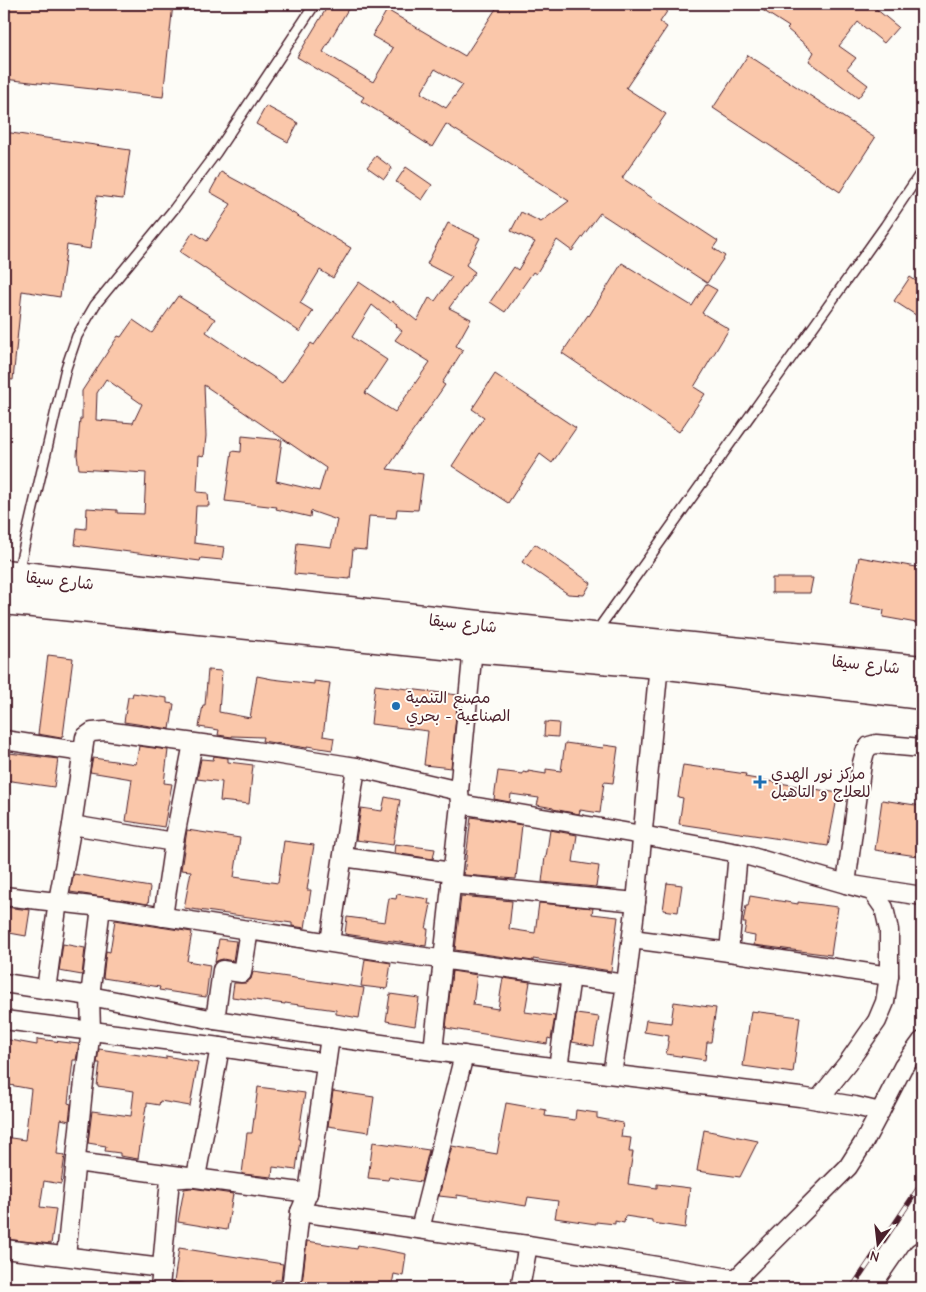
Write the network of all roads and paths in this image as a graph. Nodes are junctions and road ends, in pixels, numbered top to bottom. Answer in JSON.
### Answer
{"nodes":[{"id":1,"x":316,"y":4,"type":"edge"},
{"id":2,"x":922,"y":171,"type":"edge"},
{"id":3,"x":10,"y":574,"type":"edge"},
{"id":4,"x":4,"y":600,"type":"edge"},
{"id":5,"x":592,"y":637,"type":"junction"},
{"id":6,"x":473,"y":648,"type":"junction"},
{"id":7,"x":659,"y":664,"type":"junction"},
{"id":8,"x":922,"y":670,"type":"edge"},
{"id":9,"x":922,"y":695,"type":"edge"},
{"id":10,"x":4,"y":740,"type":"edge"},
{"id":11,"x":193,"y":742,"type":"junction"},
{"id":12,"x":922,"y":748,"type":"edge"},
{"id":13,"x":83,"y":752,"type":"junction"},
{"id":14,"x":356,"y":768,"type":"junction"},
{"id":15,"x":460,"y":798,"type":"junction"},
{"id":16,"x":72,"y":825,"type":"junction"},
{"id":17,"x":642,"y":835,"type":"junction"},
{"id":18,"x":174,"y":842,"type":"junction"},
{"id":19,"x":738,"y":853,"type":"junction"},
{"id":20,"x":343,"y":857,"type":"junction"},
{"id":21,"x":452,"y":878,"type":"junction"},
{"id":22,"x":846,"y":884,"type":"junction"},
{"id":23,"x":4,"y":896,"type":"edge"},
{"id":24,"x":922,"y":896,"type":"edge"},
{"id":25,"x":58,"y":901,"type":"junction"},
{"id":26,"x":636,"y":902,"type":"junction"},
{"id":27,"x":101,"y":907,"type":"junction"},
{"id":28,"x":163,"y":917,"type":"junction"},
{"id":29,"x":249,"y":930,"type":"junction"},
{"id":30,"x":632,"y":939,"type":"junction"},
{"id":31,"x":330,"y":942,"type":"junction"},
{"id":32,"x":729,"y":952,"type":"junction"},
{"id":33,"x":443,"y":959,"type":"junction"},
{"id":34,"x":571,"y":976,"type":"junction"},
{"id":35,"x":889,"y":976,"type":"junction"},
{"id":36,"x":4,"y":983,"type":"edge"},
{"id":37,"x":626,"y":984,"type":"junction"},
{"id":38,"x":46,"y":990,"type":"junction"},
{"id":39,"x":90,"y":996,"type":"junction"},
{"id":40,"x":4,"y":1020,"type":"edge"},
{"id":41,"x":215,"y":1020,"type":"junction"},
{"id":42,"x":91,"y":1030,"type":"junction"},
{"id":43,"x":330,"y":1037,"type":"junction"},
{"id":44,"x":922,"y":1040,"type":"edge"},
{"id":45,"x":220,"y":1047,"type":"junction"},
{"id":46,"x":433,"y":1051,"type":"junction"},
{"id":47,"x":464,"y":1055,"type":"junction"},
{"id":48,"x":326,"y":1063,"type":"junction"},
{"id":49,"x":558,"y":1068,"type":"junction"},
{"id":50,"x":612,"y":1074,"type":"junction"},
{"id":51,"x":818,"y":1100,"type":"junction"},
{"id":52,"x":880,"y":1112,"type":"junction"},
{"id":53,"x":76,"y":1162,"type":"junction"},
{"id":54,"x":196,"y":1177,"type":"junction"},
{"id":55,"x":308,"y":1193,"type":"junction"},
{"id":56,"x":300,"y":1212,"type":"junction"},
{"id":57,"x":420,"y":1229,"type":"junction"},
{"id":58,"x":528,"y":1245,"type":"junction"},
{"id":59,"x":4,"y":1249,"type":"edge"},
{"id":60,"x":66,"y":1256,"type":"junction"},
{"id":61,"x":922,"y":1256,"type":"edge"},
{"id":62,"x":162,"y":1268,"type":"junction"},
{"id":63,"x":733,"y":1284,"type":"edge"},
{"id":64,"x":160,"y":1288,"type":"edge"},
{"id":65,"x":291,"y":1288,"type":"edge"},
{"id":66,"x":520,"y":1288,"type":"edge"},
{"id":67,"x":900,"y":1288,"type":"edge"}],
"edges":[{"from":1,"to":3,"type":"lane"},
{"from":2,"to":5,"type":"lane"},
{"from":3,"to":5,"type":"main road","name":"شارع سيقا"},
{"from":4,"to":6,"type":"main road","name":"شارع سيقا"},
{"from":5,"to":8,"type":"main road","name":"شارع سيقا"},
{"from":6,"to":7,"type":"main road","name":"شارع سيقا"},
{"from":6,"to":15,"type":"street"},
{"from":7,"to":9,"type":"main road","name":"شارع سيقا"},
{"from":7,"to":17,"type":"street"},
{"from":10,"to":13,"type":"street"},
{"from":11,"to":13,"type":"street"},
{"from":11,"to":14,"type":"street"},
{"from":11,"to":18,"type":"street"},
{"from":12,"to":22,"type":"street"},
{"from":13,"to":16,"type":"street"},
{"from":14,"to":15,"type":"street"},
{"from":14,"to":20,"type":"street"},
{"from":15,"to":17,"type":"street"},
{"from":15,"to":21,"type":"street"},
{"from":16,"to":18,"type":"street"},
{"from":16,"to":25,"type":"street"},
{"from":17,"to":19,"type":"street"},
{"from":17,"to":26,"type":"street"},
{"from":18,"to":28,"type":"street"},
{"from":19,"to":22,"type":"street"},
{"from":19,"to":32,"type":"street"},
{"from":20,"to":21,"type":"street"},
{"from":20,"to":31,"type":"street"},
{"from":21,"to":26,"type":"street"},
{"from":21,"to":33,"type":"street"},
{"from":22,"to":24,"type":"street"},
{"from":22,"to":35,"type":"street"},
{"from":23,"to":25,"type":"street"},
{"from":25,"to":27,"type":"street"},
{"from":25,"to":38,"type":"street"},
{"from":26,"to":30,"type":"street"},
{"from":27,"to":28,"type":"street"},
{"from":27,"to":39,"type":"street"},
{"from":28,"to":29,"type":"street"},
{"from":29,"to":31,"type":"street"},
{"from":29,"to":41,"type":"street"},
{"from":30,"to":32,"type":"street"},
{"from":30,"to":37,"type":"street"},
{"from":31,"to":33,"type":"street"},
{"from":32,"to":35,"type":"street"},
{"from":33,"to":34,"type":"street"},
{"from":33,"to":46,"type":"street"},
{"from":34,"to":37,"type":"street"},
{"from":34,"to":49,"type":"street"},
{"from":35,"to":51,"type":"street"},
{"from":36,"to":38,"type":"street"},
{"from":37,"to":50,"type":"street"},
{"from":38,"to":39,"type":"street"},
{"from":39,"to":41,"type":"street"},
{"from":39,"to":42,"type":"street"},
{"from":40,"to":42,"type":"street"},
{"from":41,"to":43,"type":"street"},
{"from":42,"to":45,"type":"street"},
{"from":42,"to":53,"type":"street"},
{"from":43,"to":46,"type":"street"},
{"from":43,"to":48,"type":"street"},
{"from":44,"to":52,"type":"street"},
{"from":45,"to":48,"type":"street"},
{"from":45,"to":54,"type":"street"},
{"from":46,"to":47,"type":"street"},
{"from":47,"to":49,"type":"street"},
{"from":47,"to":57,"type":"street"},
{"from":48,"to":55,"type":"street"},
{"from":49,"to":50,"type":"street"},
{"from":50,"to":51,"type":"street"},
{"from":51,"to":52,"type":"street"},
{"from":52,"to":63,"type":"street"},
{"from":53,"to":54,"type":"street"},
{"from":53,"to":60,"type":"street"},
{"from":54,"to":55,"type":"street"},
{"from":54,"to":62,"type":"street"},
{"from":55,"to":56,"type":"street"},
{"from":56,"to":57,"type":"street"},
{"from":56,"to":65,"type":"street"},
{"from":57,"to":58,"type":"street"},
{"from":58,"to":63,"type":"street"},
{"from":58,"to":66,"type":"street"},
{"from":59,"to":60,"type":"street"},
{"from":60,"to":62,"type":"street"},
{"from":61,"to":67,"type":"main road"},
{"from":62,"to":64,"type":"street"}]}
